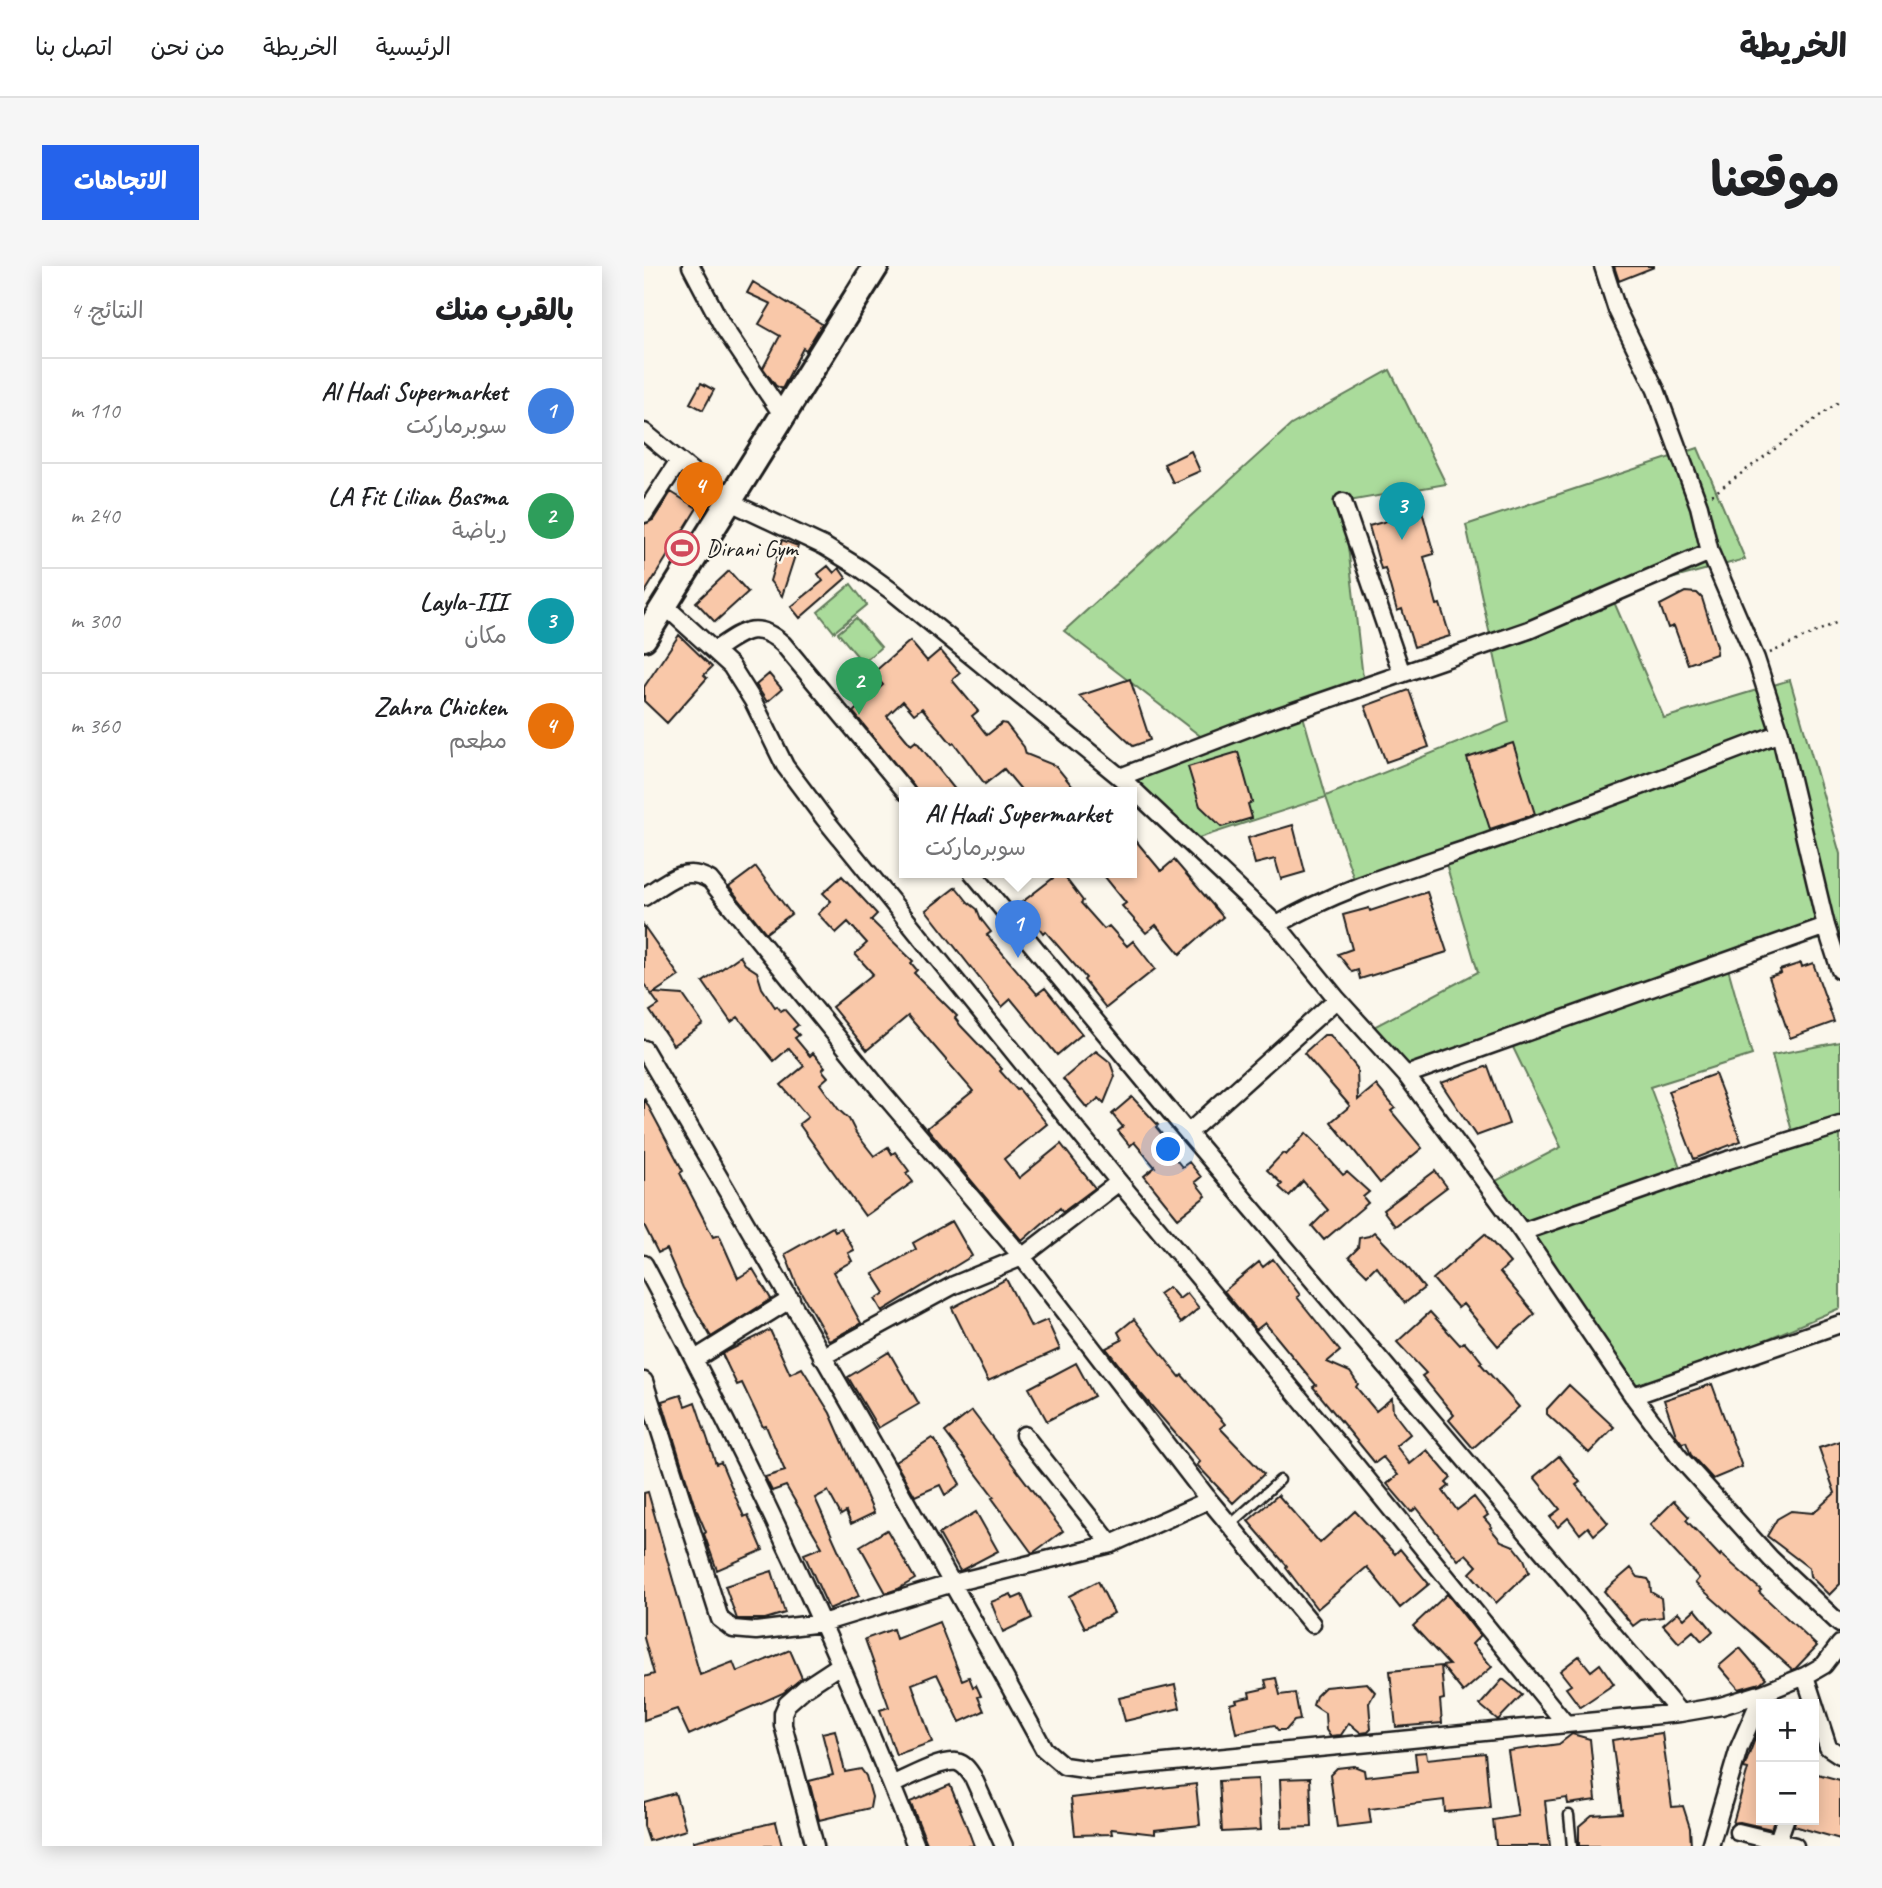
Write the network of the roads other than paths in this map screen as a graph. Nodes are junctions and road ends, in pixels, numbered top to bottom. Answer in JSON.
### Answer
{"nodes":[{"id":1,"x":691,"y":266,"type":"edge"},
{"id":2,"x":876,"y":266,"type":"edge"},
{"id":3,"x":1603,"y":266,"type":"edge"},
{"id":4,"x":783,"y":416,"type":"junction"},
{"id":5,"x":644,"y":432,"type":"edge"},
{"id":6,"x":677,"y":462,"type":"junction"},
{"id":7,"x":728,"y":501,"type":"junction"},
{"id":8,"x":1343,"y":502,"type":"dead end"},
{"id":9,"x":644,"y":514,"type":"edge"},
{"id":10,"x":1710,"y":552,"type":"junction"},
{"id":11,"x":664,"y":605,"type":"junction"},
{"id":12,"x":644,"y":638,"type":"edge"},
{"id":13,"x":715,"y":650,"type":"junction"},
{"id":14,"x":1402,"y":674,"type":"junction"},
{"id":15,"x":1780,"y":733,"type":"junction"},
{"id":16,"x":1120,"y":777,"type":"junction"},
{"id":17,"x":902,"y":787,"type":"edge"},
{"id":18,"x":1131,"y":787,"type":"edge"},
{"id":19,"x":1137,"y":793,"type":"edge"},
{"id":20,"x":977,"y":878,"type":"edge"},
{"id":21,"x":644,"y":897,"type":"edge"},
{"id":22,"x":1277,"y":925,"type":"junction"},
{"id":23,"x":1826,"y":926,"type":"junction"},
{"id":24,"x":1840,"y":970,"type":"edge"},
{"id":25,"x":1337,"y":999,"type":"junction"},
{"id":26,"x":644,"y":1049,"type":"edge"},
{"id":27,"x":1406,"y":1075,"type":"junction"},
{"id":28,"x":1840,"y":1125,"type":"edge"},
{"id":29,"x":1188,"y":1133,"type":"junction"},
{"id":30,"x":1119,"y":1182,"type":"junction"},
{"id":31,"x":1522,"y":1231,"type":"junction"},
{"id":32,"x":1022,"y":1257,"type":"junction"},
{"id":33,"x":644,"y":1264,"type":"edge"},
{"id":34,"x":791,"y":1299,"type":"junction"},
{"id":35,"x":1840,"y":1324,"type":"edge"},
{"id":36,"x":822,"y":1357,"type":"junction"},
{"id":37,"x":695,"y":1359,"type":"junction"},
{"id":38,"x":644,"y":1381,"type":"edge"},
{"id":39,"x":1633,"y":1396,"type":"junction"},
{"id":40,"x":1024,"y":1435,"type":"dead end"},
{"id":41,"x":1280,"y":1480,"type":"dead end"},
{"id":42,"x":1209,"y":1500,"type":"junction"},
{"id":43,"x":1230,"y":1525,"type":"junction"},
{"id":44,"x":1111,"y":1544,"type":"junction"},
{"id":45,"x":953,"y":1583,"type":"junction"},
{"id":46,"x":822,"y":1623,"type":"junction"},
{"id":47,"x":1312,"y":1624,"type":"dead end"},
{"id":48,"x":1840,"y":1624,"type":"edge"},
{"id":49,"x":1840,"y":1644,"type":"edge"},
{"id":50,"x":840,"y":1665,"type":"junction"},
{"id":51,"x":1805,"y":1676,"type":"junction"},
{"id":52,"x":1763,"y":1693,"type":"junction"},
{"id":53,"x":1680,"y":1713,"type":"junction"},
{"id":54,"x":1565,"y":1723,"type":"junction"},
{"id":55,"x":1840,"y":1755,"type":"edge"},
{"id":56,"x":892,"y":1785,"type":"junction"},
{"id":57,"x":1569,"y":1815,"type":"dead end"},
{"id":58,"x":1783,"y":1825,"type":"edge"},
{"id":59,"x":1738,"y":1832,"type":"dead end"},
{"id":60,"x":1777,"y":1844,"type":"edge"},
{"id":61,"x":815,"y":1846,"type":"edge"},
{"id":62,"x":916,"y":1846,"type":"edge"},
{"id":63,"x":1004,"y":1846,"type":"edge"},
{"id":64,"x":1572,"y":1846,"type":"edge"},
{"id":65,"x":1710,"y":1846,"type":"edge"},
{"id":66,"x":1795,"y":1846,"type":"edge"}],
"edges":[{"from":1,"to":4,"type":"street"},
{"from":2,"to":4,"type":"main road"},
{"from":3,"to":10,"type":"street"},
{"from":4,"to":7,"type":"main road"},
{"from":5,"to":6,"type":"street"},
{"from":6,"to":7,"type":"street"},
{"from":6,"to":9,"type":"street"},
{"from":7,"to":11,"type":"main road"},
{"from":7,"to":16,"type":"street"},
{"from":8,"to":14,"type":"street"},
{"from":10,"to":14,"type":"street"},
{"from":10,"to":15,"type":"street"},
{"from":11,"to":12,"type":"main road"},
{"from":11,"to":13,"type":"street"},
{"from":13,"to":17,"type":"street"},
{"from":13,"to":30,"type":"street"},
{"from":14,"to":16,"type":"street"},
{"from":15,"to":22,"type":"street"},
{"from":15,"to":23,"type":"street"},
{"from":16,"to":18,"type":"street"},
{"from":19,"to":22,"type":"street"},
{"from":20,"to":29,"type":"street"},
{"from":21,"to":32,"type":"street"},
{"from":22,"to":25,"type":"street"},
{"from":23,"to":24,"type":"street"},
{"from":23,"to":27,"type":"street"},
{"from":25,"to":27,"type":"street"},
{"from":25,"to":29,"type":"street"},
{"from":26,"to":34,"type":"street"},
{"from":27,"to":31,"type":"street"},
{"from":28,"to":31,"type":"street"},
{"from":29,"to":53,"type":"street"},
{"from":30,"to":32,"type":"street"},
{"from":30,"to":54,"type":"street"},
{"from":31,"to":39,"type":"street"},
{"from":32,"to":36,"type":"street"},
{"from":32,"to":42,"type":"street"},
{"from":33,"to":37,"type":"street"},
{"from":34,"to":36,"type":"street"},
{"from":34,"to":37,"type":"street"},
{"from":35,"to":39,"type":"street"},
{"from":36,"to":45,"type":"street"},
{"from":37,"to":46,"type":"street"},
{"from":38,"to":46,"type":"street"},
{"from":39,"to":48,"type":"street"},
{"from":40,"to":44,"type":"street"},
{"from":41,"to":43,"type":"lane"},
{"from":42,"to":43,"type":"street"},
{"from":42,"to":44,"type":"street"},
{"from":43,"to":47,"type":"street"},
{"from":44,"to":45,"type":"street"},
{"from":45,"to":46,"type":"street"},
{"from":45,"to":54,"type":"street"},
{"from":46,"to":50,"type":"street"},
{"from":49,"to":51,"type":"street"},
{"from":50,"to":56,"type":"street"},
{"from":50,"to":61,"type":"street"},
{"from":51,"to":52,"type":"street"},
{"from":51,"to":55,"type":"street"},
{"from":52,"to":53,"type":"street"},
{"from":52,"to":65,"type":"street"},
{"from":53,"to":54,"type":"street"},
{"from":56,"to":62,"type":"street"},
{"from":56,"to":63,"type":"street"},
{"from":57,"to":64,"type":"lane"},
{"from":58,"to":60,"type":"street"},
{"from":59,"to":60,"type":"street"},
{"from":60,"to":66,"type":"street"}]}
